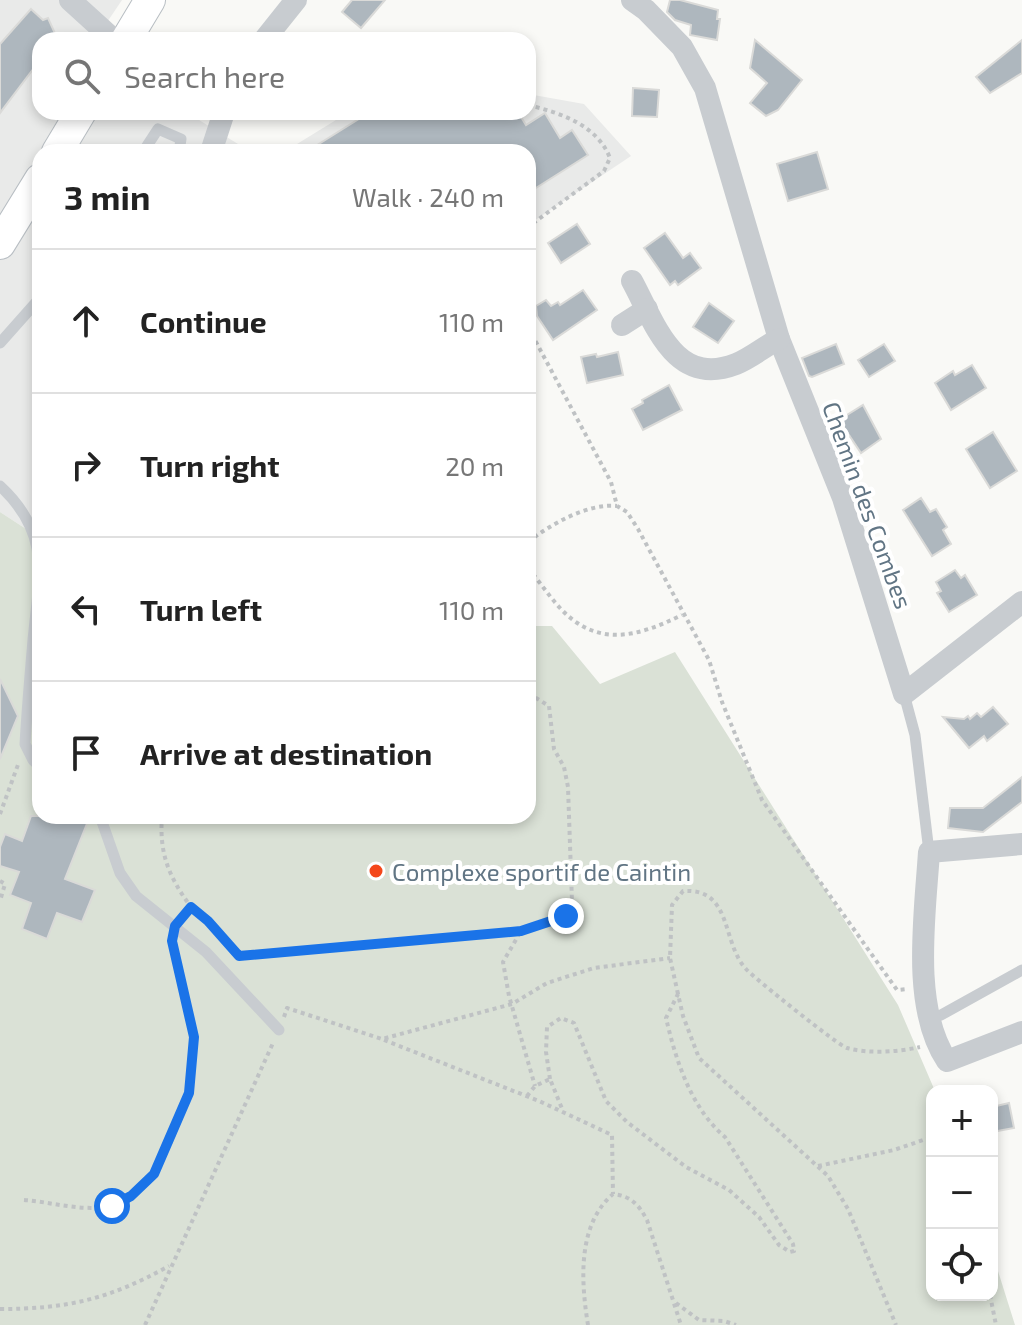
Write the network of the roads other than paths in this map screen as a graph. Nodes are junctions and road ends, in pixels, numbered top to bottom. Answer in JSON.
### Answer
{"nodes":[{"id":1,"x":70,"y":0,"type":"edge"},
{"id":2,"x":150,"y":0,"type":"edge"},
{"id":3,"x":296,"y":0,"type":"edge"},
{"id":4,"x":632,"y":0,"type":"edge"},
{"id":5,"x":105,"y":32,"type":"edge"},
{"id":6,"x":131,"y":32,"type":"edge"},
{"id":7,"x":270,"y":32,"type":"edge"},
{"id":8,"x":76,"y":120,"type":"edge"},
{"id":9,"x":221,"y":120,"type":"edge"},
{"id":10,"x":62,"y":144,"type":"edge"},
{"id":11,"x":148,"y":144,"type":"edge"},
{"id":12,"x":180,"y":144,"type":"edge"},
{"id":13,"x":214,"y":144,"type":"edge"},
{"id":14,"x":32,"y":192,"type":"edge"},
{"id":15,"x":0,"y":244,"type":"edge"},
{"id":16,"x":632,"y":281,"type":"dead end"},
{"id":17,"x":32,"y":307,"type":"edge"},
{"id":18,"x":647,"y":309,"type":"junction"},
{"id":19,"x":622,"y":325,"type":"dead end"},
{"id":20,"x":779,"y":339,"type":"junction"},
{"id":21,"x":0,"y":343,"type":"edge"},
{"id":22,"x":0,"y":486,"type":"edge"},
{"id":23,"x":32,"y":530,"type":"edge"},
{"id":24,"x":1022,"y":602,"type":"edge"},
{"id":25,"x":32,"y":670,"type":"edge"},
{"id":26,"x":904,"y":694,"type":"junction"},
{"id":27,"x":32,"y":758,"type":"edge"},
{"id":28,"x":103,"y":824,"type":"edge"},
{"id":29,"x":1022,"y":844,"type":"edge"},
{"id":30,"x":929,"y":852,"type":"junction"},
{"id":31,"x":1022,"y":970,"type":"edge"},
{"id":32,"x":928,"y":1019,"type":"junction"},
{"id":33,"x":279,"y":1030,"type":"road end"},
{"id":34,"x":1022,"y":1032,"type":"edge"}],
"edges":[{"from":1,"to":5,"type":"street"},
{"from":2,"to":6,"type":"main road"},
{"from":3,"to":7,"type":"street"},
{"from":4,"to":20,"type":"street","name":"Chemin des Combes"},
{"from":8,"to":10,"type":"main road"},
{"from":9,"to":13,"type":"street"},
{"from":11,"to":12,"type":"lane"},
{"from":14,"to":15,"type":"main road"},
{"from":16,"to":18,"type":"street"},
{"from":17,"to":21,"type":"lane"},
{"from":18,"to":19,"type":"street"},
{"from":18,"to":20,"type":"street"},
{"from":20,"to":26,"type":"street","name":"Chemin des Combes"},
{"from":22,"to":23,"type":"lane"},
{"from":24,"to":26,"type":"street"},
{"from":25,"to":27,"type":"lane"},
{"from":26,"to":30,"type":"lane","name":"Chemin des Combes"},
{"from":28,"to":33,"type":"lane"},
{"from":29,"to":30,"type":"street"},
{"from":30,"to":32,"type":"street","name":"Chemin des Combes"},
{"from":31,"to":32,"type":"lane"},
{"from":32,"to":34,"type":"street","name":"Chemin des Combes"}]}
